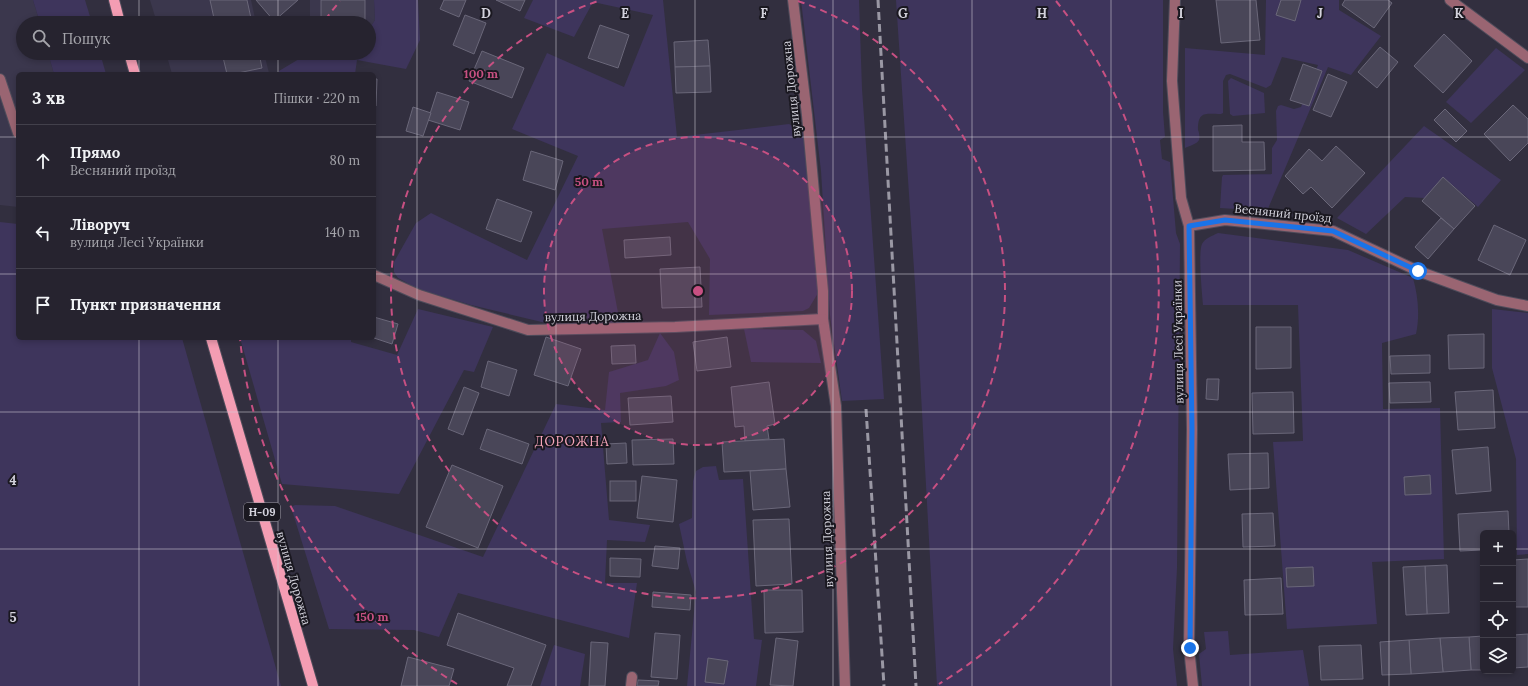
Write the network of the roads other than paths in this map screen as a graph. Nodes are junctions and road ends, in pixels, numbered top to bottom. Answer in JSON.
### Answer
{"nodes":[{"id":1,"x":114,"y":0,"type":"edge"},
{"id":2,"x":793,"y":0,"type":"edge"},
{"id":3,"x":1175,"y":0,"type":"edge"},
{"id":4,"x":1450,"y":0,"type":"edge"},
{"id":5,"x":118,"y":16,"type":"edge"},
{"id":6,"x":1528,"y":58,"type":"edge"},
{"id":7,"x":131,"y":60,"type":"edge"},
{"id":8,"x":134,"y":72,"type":"edge"},
{"id":9,"x":0,"y":80,"type":"edge"},
{"id":10,"x":16,"y":127,"type":"edge"},
{"id":11,"x":1189,"y":226,"type":"junction"},
{"id":12,"x":376,"y":276,"type":"edge"},
{"id":13,"x":1528,"y":306,"type":"edge"},
{"id":14,"x":823,"y":319,"type":"junction"},
{"id":15,"x":212,"y":340,"type":"edge"},
{"id":16,"x":313,"y":686,"type":"edge"},
{"id":17,"x":845,"y":686,"type":"edge"},
{"id":18,"x":1193,"y":686,"type":"edge"}],
"edges":[{"from":1,"to":5,"type":"main road"},
{"from":2,"to":14,"type":"street","name":"вулиця Дорожна"},
{"from":3,"to":11,"type":"street","name":"вулиця Лесі Українки"},
{"from":4,"to":6,"type":"street"},
{"from":7,"to":8,"type":"main road"},
{"from":9,"to":10,"type":"street"},
{"from":11,"to":13,"type":"street","name":"Весняний проїзд"},
{"from":11,"to":18,"type":"street","name":"вулиця Лесі Українки"},
{"from":12,"to":14,"type":"street","name":"вулиця Дорожна"},
{"from":14,"to":17,"type":"street","name":"вулиця Дорожна"},
{"from":15,"to":16,"type":"main road","name":"вулиця Дорожна","number":"Н-09"}]}
